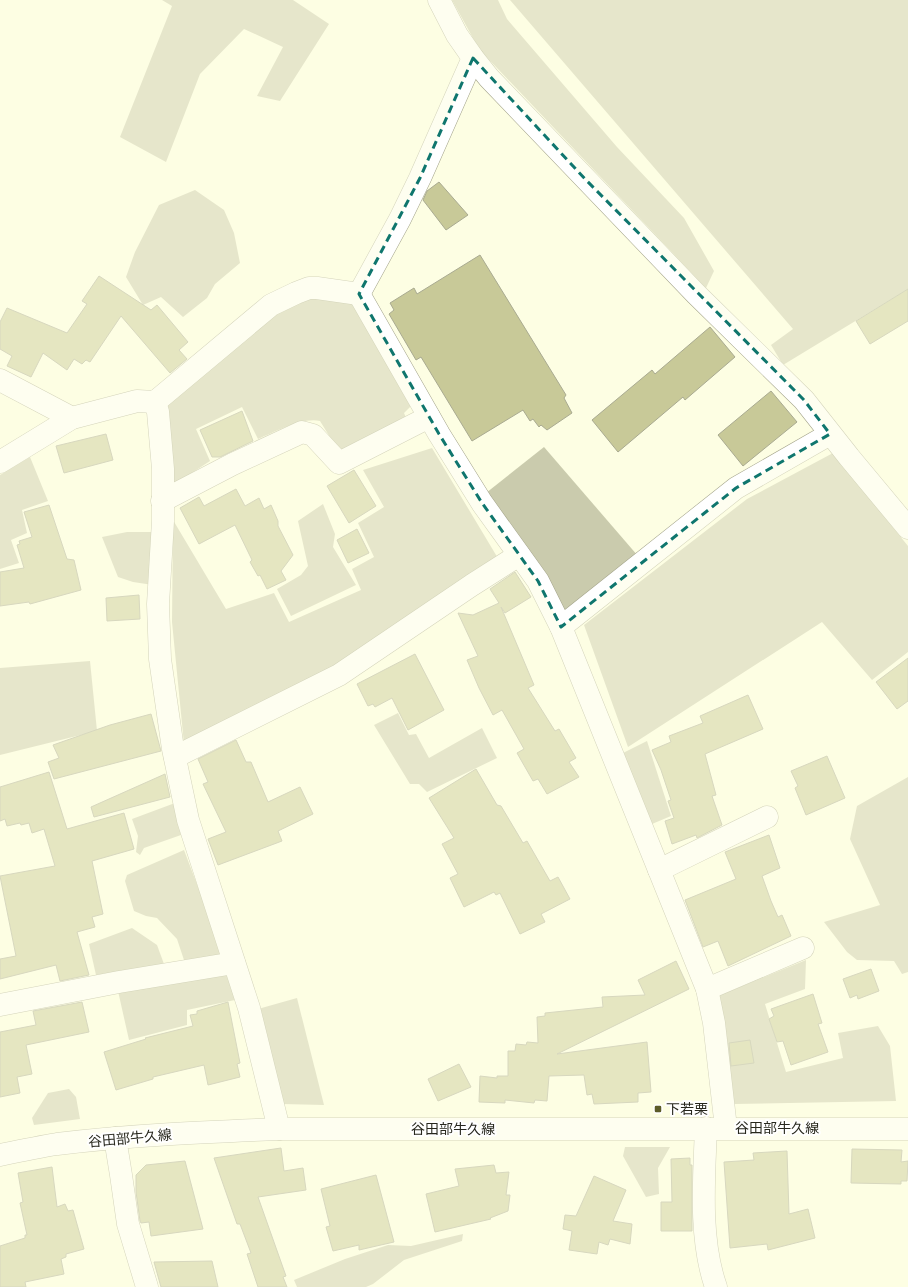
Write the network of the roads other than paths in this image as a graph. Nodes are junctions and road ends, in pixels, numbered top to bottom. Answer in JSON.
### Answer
{"nodes":[{"id":1,"x":439,"y":0,"type":"edge"},
{"id":2,"x":473,"y":58,"type":"junction"},
{"id":3,"x":359,"y":294,"type":"junction"},
{"id":4,"x":0,"y":380,"type":"edge"},
{"id":5,"x":155,"y":402,"type":"junction"},
{"id":6,"x":429,"y":417,"type":"junction"},
{"id":7,"x":72,"y":418,"type":"junction"},
{"id":8,"x":830,"y":434,"type":"junction"},
{"id":9,"x":0,"y":462,"type":"edge"},
{"id":10,"x":162,"y":501,"type":"junction"},
{"id":11,"x":908,"y":528,"type":"edge"},
{"id":12,"x":519,"y":555,"type":"junction"},
{"id":13,"x":561,"y":627,"type":"junction"},
{"id":14,"x":175,"y":757,"type":"junction"},
{"id":15,"x":767,"y":817,"type":"dead end"},
{"id":16,"x":659,"y":870,"type":"junction"},
{"id":17,"x":803,"y":948,"type":"dead end"},
{"id":18,"x":234,"y":963,"type":"junction"},
{"id":19,"x":707,"y":989,"type":"junction"},
{"id":20,"x":0,"y":1005,"type":"edge"},
{"id":21,"x":716,"y":1128,"type":"junction"},
{"id":22,"x":908,"y":1129,"type":"edge"},
{"id":23,"x":279,"y":1130,"type":"junction"},
{"id":24,"x":115,"y":1138,"type":"junction"},
{"id":25,"x":0,"y":1155,"type":"edge"},
{"id":26,"x":147,"y":1287,"type":"edge"},
{"id":27,"x":716,"y":1287,"type":"edge"}],
"edges":[{"from":1,"to":2,"type":"street"},
{"from":2,"to":3,"type":"street"},
{"from":2,"to":8,"type":"street"},
{"from":3,"to":5,"type":"street"},
{"from":3,"to":6,"type":"street"},
{"from":4,"to":7,"type":"street"},
{"from":5,"to":7,"type":"street"},
{"from":5,"to":10,"type":"street"},
{"from":6,"to":10,"type":"street"},
{"from":6,"to":12,"type":"street"},
{"from":7,"to":9,"type":"street"},
{"from":8,"to":11,"type":"street"},
{"from":8,"to":13,"type":"street"},
{"from":10,"to":14,"type":"street"},
{"from":12,"to":13,"type":"street"},
{"from":12,"to":14,"type":"street"},
{"from":13,"to":16,"type":"street"},
{"from":14,"to":18,"type":"street"},
{"from":15,"to":16,"type":"street"},
{"from":16,"to":19,"type":"street"},
{"from":17,"to":19,"type":"street"},
{"from":18,"to":20,"type":"street"},
{"from":18,"to":23,"type":"street"},
{"from":19,"to":21,"type":"street"},
{"from":21,"to":22,"type":"street","name":"谷田部牛久線"},
{"from":21,"to":23,"type":"street","name":"谷田部牛久線"},
{"from":21,"to":27,"type":"street"},
{"from":23,"to":24,"type":"street","name":"谷田部牛久線"},
{"from":24,"to":25,"type":"street","name":"谷田部牛久線"},
{"from":24,"to":26,"type":"street"}]}
